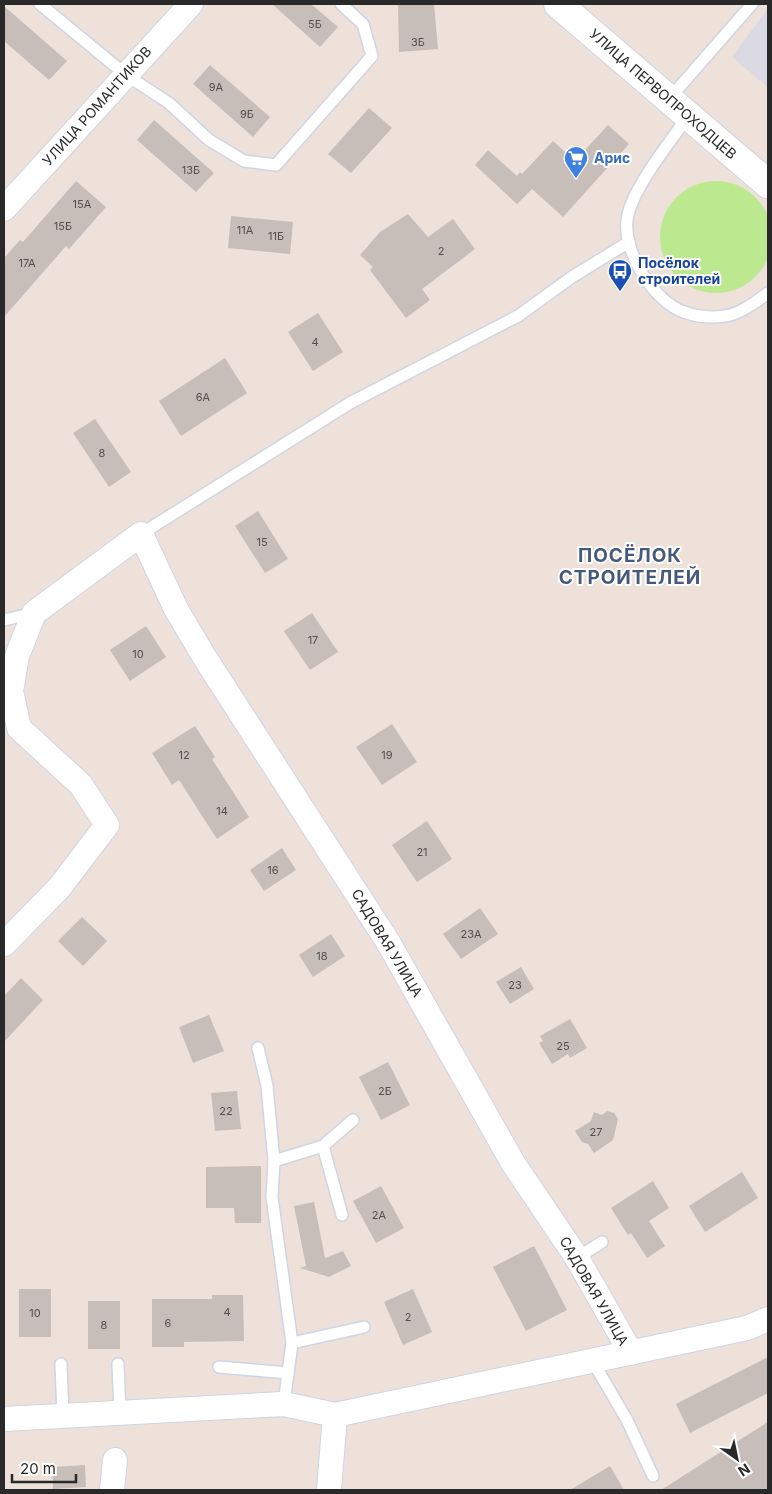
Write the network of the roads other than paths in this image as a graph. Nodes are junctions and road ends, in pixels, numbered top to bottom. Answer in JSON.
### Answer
{"nodes":[{"id":1,"x":40,"y":4,"type":"edge"},
{"id":2,"x":191,"y":4,"type":"edge"},
{"id":3,"x":341,"y":4,"type":"edge"},
{"id":4,"x":558,"y":4,"type":"edge"},
{"id":5,"x":752,"y":4,"type":"edge"},
{"id":6,"x":126,"y":74,"type":"junction"},
{"id":7,"x":679,"y":107,"type":"junction"},
{"id":8,"x":768,"y":184,"type":"edge"},
{"id":9,"x":4,"y":209,"type":"edge"},
{"id":10,"x":629,"y":242,"type":"junction"},
{"id":11,"x":768,"y":293,"type":"edge"},
{"id":12,"x":141,"y":534,"type":"junction"},
{"id":13,"x":34,"y":613,"type":"junction"},
{"id":14,"x":4,"y":620,"type":"edge"},
{"id":15,"x":9,"y":713,"type":"edge"},
{"id":16,"x":5,"y":941,"type":"edge"},
{"id":17,"x":258,"y":1048,"type":"dead end"},
{"id":18,"x":354,"y":1120,"type":"dead end"},
{"id":19,"x":323,"y":1146,"type":"junction"},
{"id":20,"x":274,"y":1161,"type":"junction"},
{"id":21,"x":342,"y":1215,"type":"dead end"},
{"id":22,"x":602,"y":1242,"type":"dead end"},
{"id":23,"x":577,"y":1258,"type":"junction"},
{"id":24,"x":768,"y":1319,"type":"edge"},
{"id":25,"x":364,"y":1328,"type":"dead end"},
{"id":26,"x":292,"y":1342,"type":"junction"},
{"id":27,"x":631,"y":1353,"type":"junction"},
{"id":28,"x":593,"y":1362,"type":"junction"},
{"id":29,"x":61,"y":1364,"type":"dead end"},
{"id":30,"x":118,"y":1364,"type":"dead end"},
{"id":31,"x":218,"y":1367,"type":"dead end"},
{"id":32,"x":288,"y":1373,"type":"junction"},
{"id":33,"x":284,"y":1404,"type":"junction"},
{"id":34,"x":120,"y":1413,"type":"junction"},
{"id":35,"x":63,"y":1416,"type":"junction"},
{"id":36,"x":335,"y":1416,"type":"junction"},
{"id":37,"x":4,"y":1419,"type":"edge"},
{"id":38,"x":115,"y":1460,"type":"dead end"},
{"id":39,"x":653,"y":1476,"type":"dead end"},
{"id":40,"x":112,"y":1490,"type":"edge"},
{"id":41,"x":329,"y":1490,"type":"edge"}],
"edges":[{"from":1,"to":6,"type":"lane"},
{"from":2,"to":6,"type":"street","name":"УЛИЦА РОМАНТИКОВ"},
{"from":3,"to":6,"type":"lane"},
{"from":4,"to":7,"type":"street","name":"УЛИЦА ПЕРВОПРОХОДЦЕВ"},
{"from":5,"to":7,"type":"lane"},
{"from":6,"to":9,"type":"street","name":"УЛИЦА РОМАНТИКОВ"},
{"from":7,"to":8,"type":"street","name":"УЛИЦА ПЕРВОПРОХОДЦЕВ"},
{"from":7,"to":10,"type":"lane"},
{"from":10,"to":11,"type":"lane"},
{"from":10,"to":12,"type":"lane"},
{"from":12,"to":13,"type":"street"},
{"from":12,"to":23,"type":"street","name":"САДОВАЯ УЛИЦА"},
{"from":13,"to":14,"type":"lane"},
{"from":13,"to":15,"type":"street"},
{"from":15,"to":16,"type":"street"},
{"from":17,"to":20,"type":"lane"},
{"from":18,"to":19,"type":"lane"},
{"from":19,"to":20,"type":"lane"},
{"from":19,"to":21,"type":"lane"},
{"from":20,"to":26,"type":"lane"},
{"from":22,"to":23,"type":"lane"},
{"from":23,"to":27,"type":"street","name":"САДОВАЯ УЛИЦА"},
{"from":24,"to":27,"type":"street"},
{"from":25,"to":26,"type":"lane"},
{"from":26,"to":32,"type":"lane"},
{"from":27,"to":28,"type":"street"},
{"from":28,"to":36,"type":"street"},
{"from":28,"to":39,"type":"lane"},
{"from":29,"to":35,"type":"lane"},
{"from":30,"to":34,"type":"lane"},
{"from":31,"to":32,"type":"lane"},
{"from":32,"to":33,"type":"lane"},
{"from":33,"to":34,"type":"street"},
{"from":33,"to":36,"type":"street"},
{"from":34,"to":35,"type":"street"},
{"from":35,"to":37,"type":"street"},
{"from":36,"to":41,"type":"street"},
{"from":38,"to":40,"type":"street"}]}
